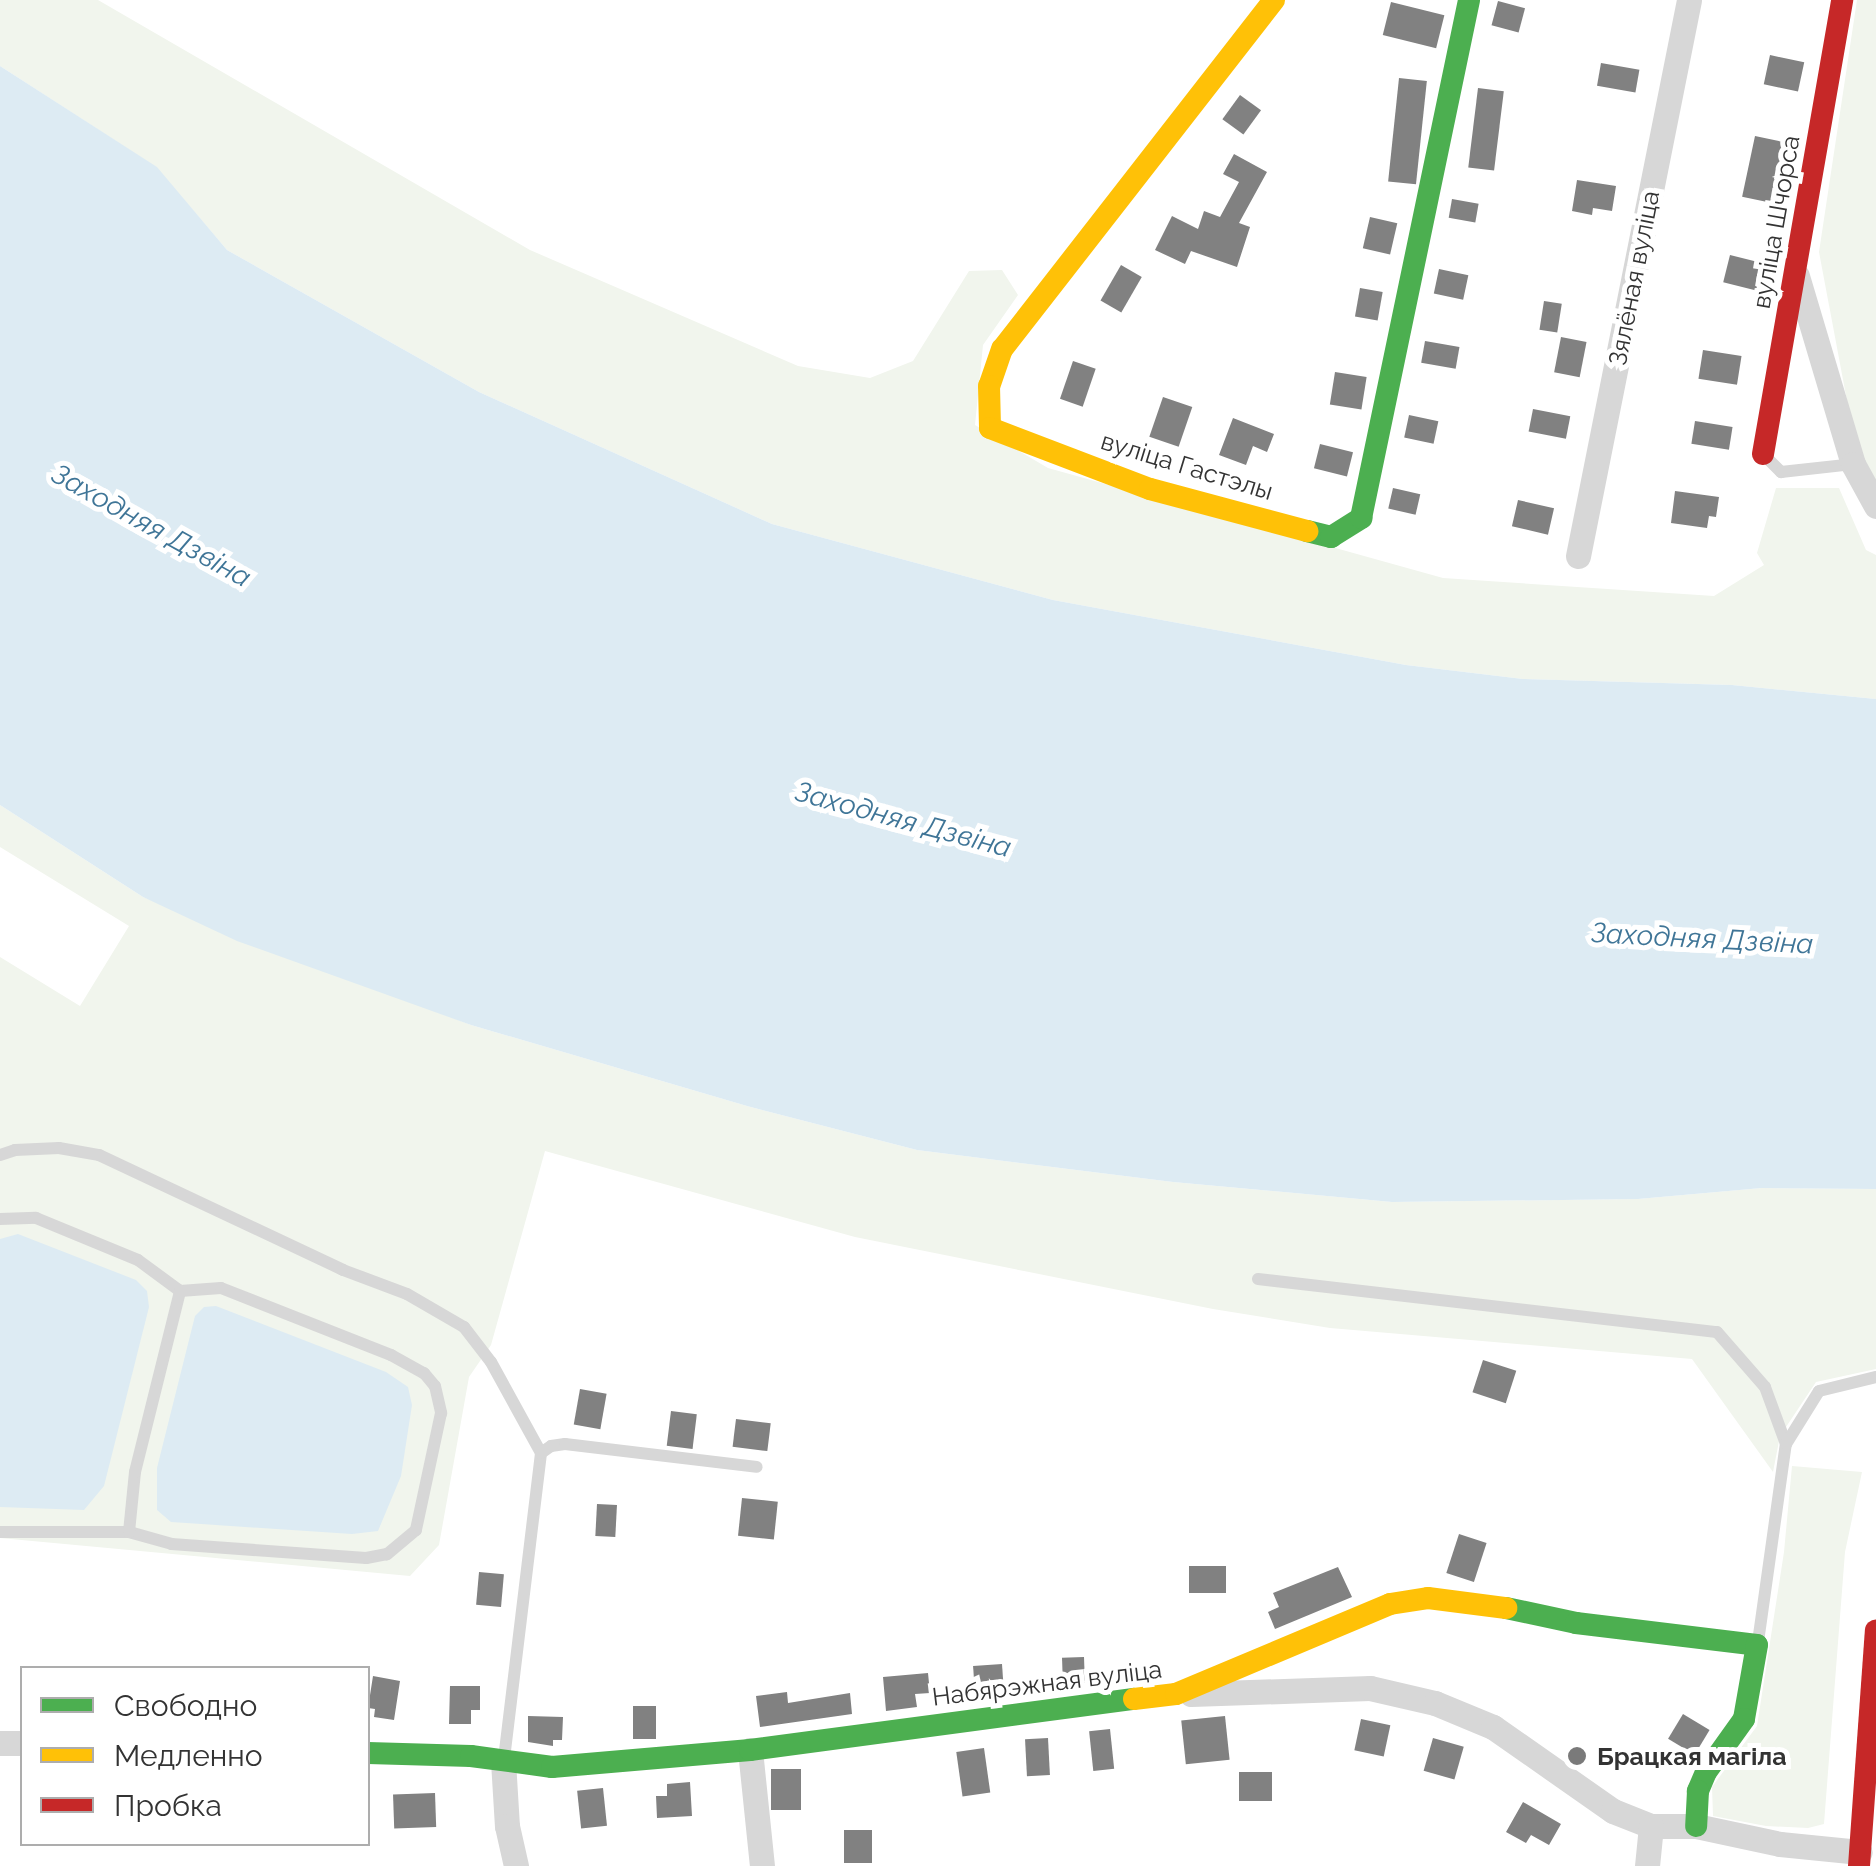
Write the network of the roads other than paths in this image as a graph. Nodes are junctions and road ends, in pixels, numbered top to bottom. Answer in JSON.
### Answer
{"nodes":[{"id":1,"x":1274,"y":0,"type":"edge"},
{"id":2,"x":1468,"y":0,"type":"edge"},
{"id":3,"x":1689,"y":0,"type":"edge"},
{"id":4,"x":1842,"y":0,"type":"edge"},
{"id":5,"x":1796,"y":271,"type":"junction"},
{"id":6,"x":1764,"y":454,"type":"joint"},
{"id":7,"x":1853,"y":464,"type":"junction"},
{"id":8,"x":1876,"y":506,"type":"edge"},
{"id":9,"x":1578,"y":556,"type":"dead end"},
{"id":10,"x":0,"y":1155,"type":"edge"},
{"id":11,"x":0,"y":1219,"type":"edge"},
{"id":12,"x":1258,"y":1279,"type":"dead end"},
{"id":13,"x":180,"y":1291,"type":"junction"},
{"id":14,"x":1876,"y":1377,"type":"edge"},
{"id":15,"x":1786,"y":1444,"type":"junction"},
{"id":16,"x":541,"y":1453,"type":"junction"},
{"id":17,"x":757,"y":1467,"type":"dead end"},
{"id":18,"x":0,"y":1532,"type":"edge"},
{"id":19,"x":129,"y":1532,"type":"junction"},
{"id":20,"x":1876,"y":1631,"type":"edge"},
{"id":21,"x":1758,"y":1645,"type":"junction"},
{"id":22,"x":1176,"y":1694,"type":"junction"},
{"id":23,"x":750,"y":1750,"type":"junction"},
{"id":24,"x":370,"y":1753,"type":"edge"},
{"id":25,"x":504,"y":1761,"type":"junction"},
{"id":26,"x":1651,"y":1826,"type":"junction"},
{"id":27,"x":1696,"y":1826,"type":"junction"},
{"id":28,"x":1859,"y":1859,"type":"edge"},
{"id":29,"x":516,"y":1866,"type":"edge"},
{"id":30,"x":762,"y":1866,"type":"edge"},
{"id":31,"x":1647,"y":1866,"type":"edge"}],
"edges":[{"from":1,"to":2,"type":"street","name":"вуліца Гастэлы"},
{"from":3,"to":9,"type":"street","name":"Зялёная вуліца"},
{"from":4,"to":5,"type":"street","name":"вуліца Шчорса"},
{"from":5,"to":6,"type":"street","name":"вуліца Шчорса"},
{"from":5,"to":7,"type":"street"},
{"from":6,"to":7,"type":"lane"},
{"from":7,"to":8,"type":"street"},
{"from":10,"to":16,"type":"lane"},
{"from":11,"to":13,"type":"lane"},
{"from":12,"to":15,"type":"lane"},
{"from":13,"to":19,"type":"lane"},
{"from":13,"to":19,"type":"lane"},
{"from":14,"to":15,"type":"lane"},
{"from":15,"to":21,"type":"lane"},
{"from":16,"to":17,"type":"lane"},
{"from":16,"to":25,"type":"lane"},
{"from":18,"to":19,"type":"lane"},
{"from":20,"to":28,"type":"street"},
{"from":21,"to":22,"type":"street","name":"Набярэжная вуліца"},
{"from":21,"to":27,"type":"street"},
{"from":22,"to":23,"type":"street","name":"Набярэжная вуліца"},
{"from":22,"to":26,"type":"street"},
{"from":23,"to":25,"type":"street","name":"Набярэжная вуліца"},
{"from":23,"to":30,"type":"street"},
{"from":24,"to":25,"type":"street","name":"Набярэжная вуліца"},
{"from":25,"to":29,"type":"street"},
{"from":26,"to":27,"type":"street"},
{"from":26,"to":31,"type":"street"},
{"from":27,"to":28,"type":"street"}]}
